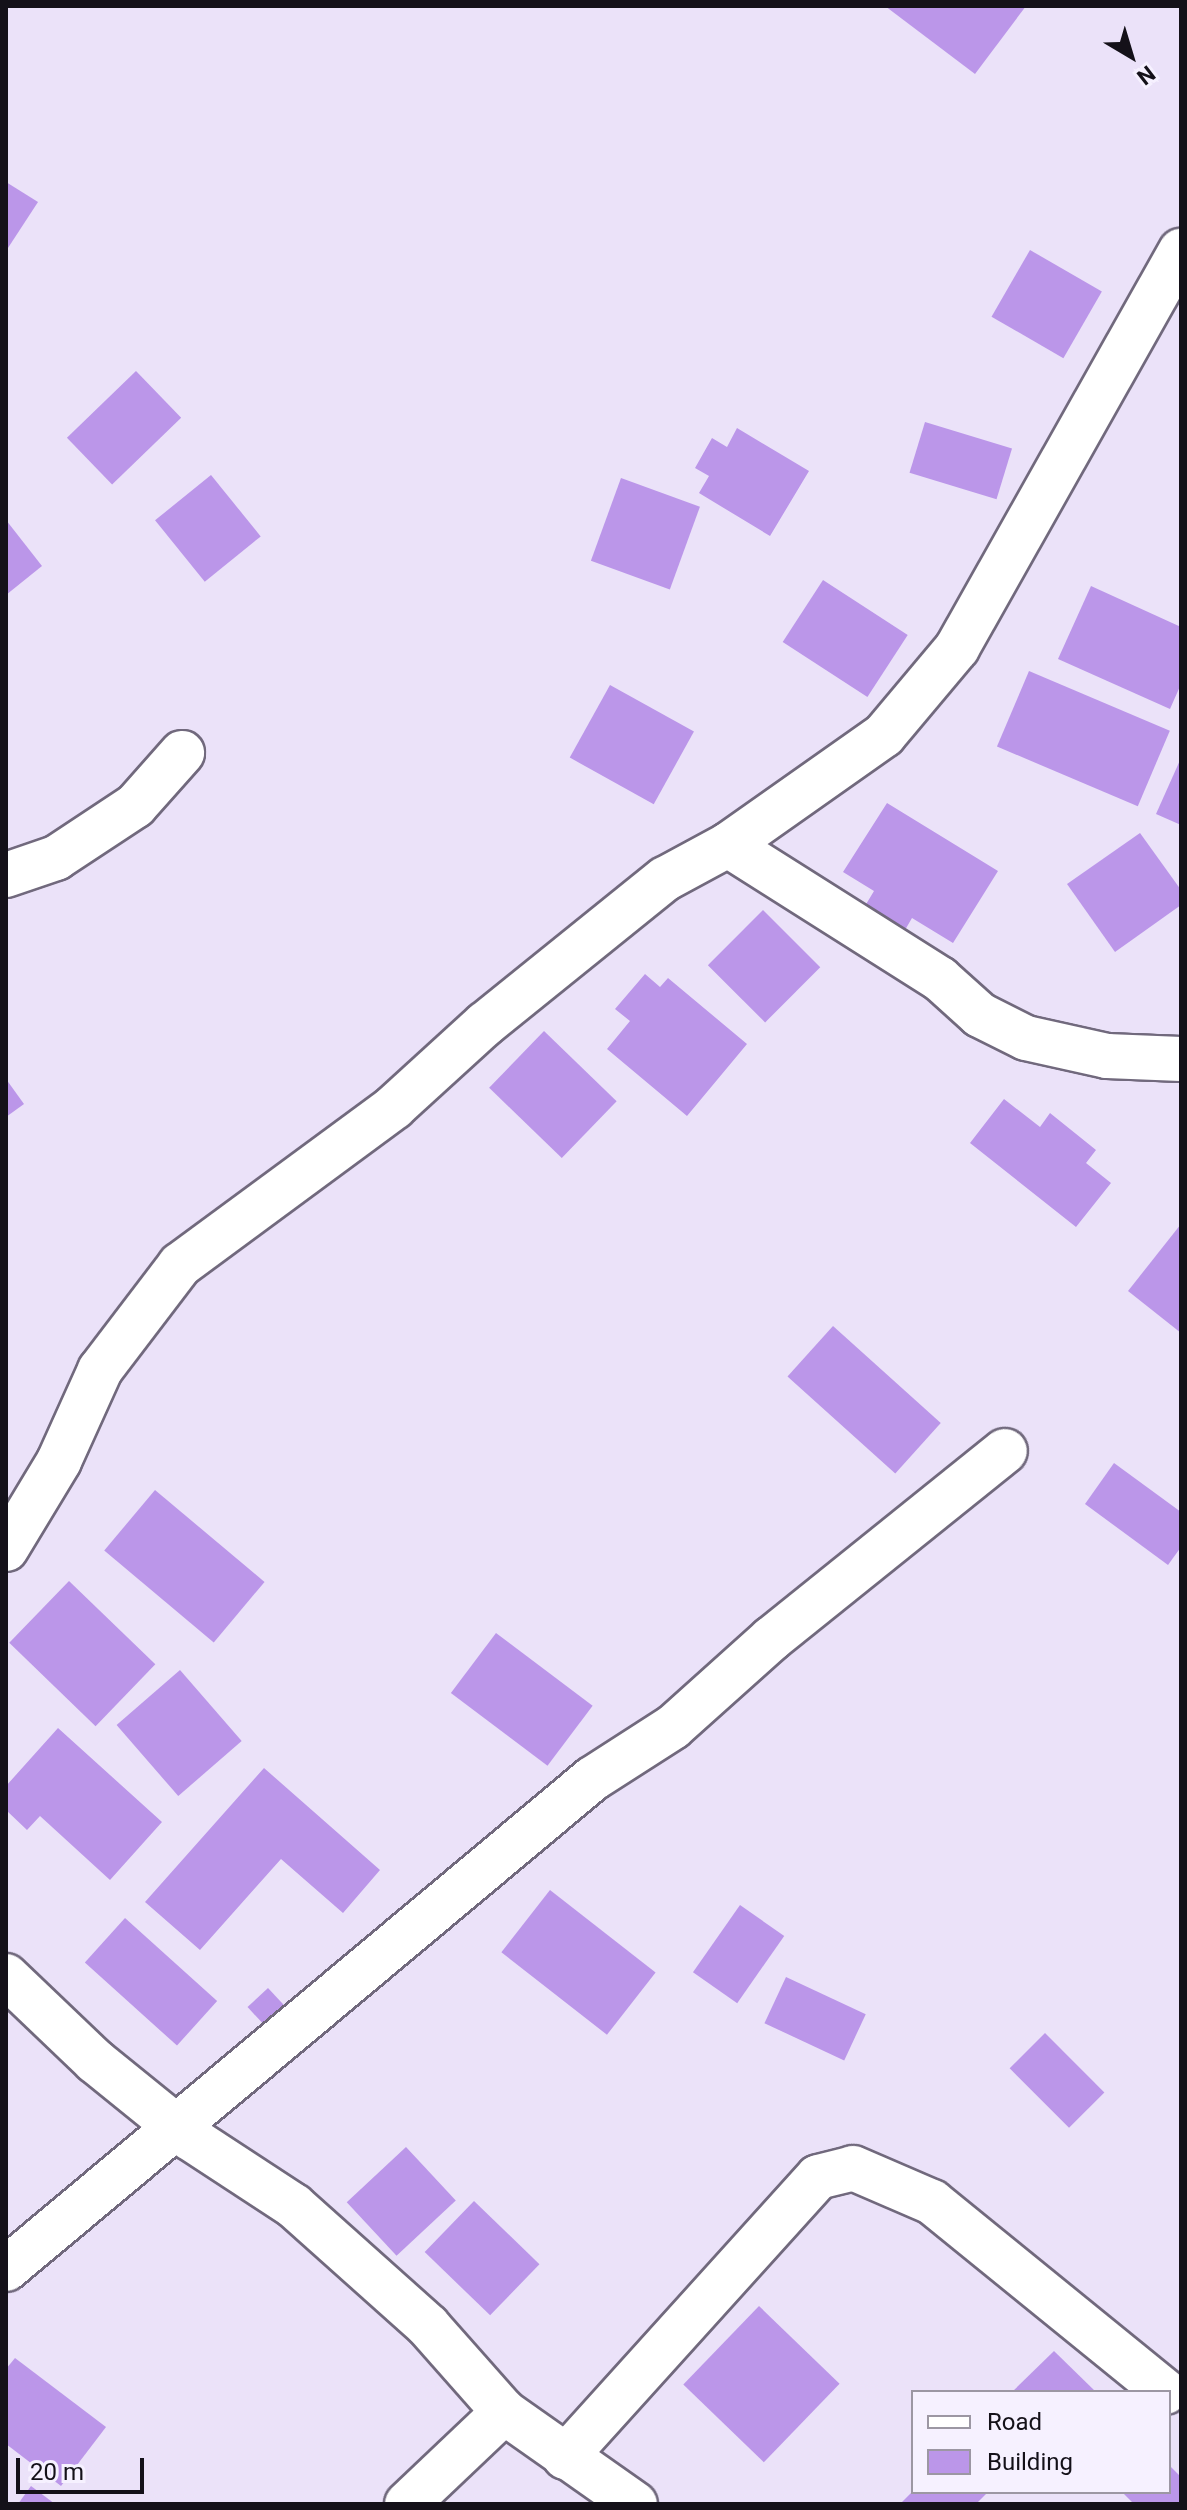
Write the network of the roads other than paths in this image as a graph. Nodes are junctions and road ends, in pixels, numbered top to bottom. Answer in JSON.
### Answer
{"nodes":[{"id":1,"x":1181,"y":251,"type":"edge"},
{"id":2,"x":182,"y":753,"type":"dead end"},
{"id":3,"x":728,"y":845,"type":"junction"},
{"id":4,"x":6,"y":875,"type":"edge"},
{"id":5,"x":1181,"y":1059,"type":"edge"},
{"id":6,"x":1005,"y":1451,"type":"dead end"},
{"id":7,"x":6,"y":1549,"type":"edge"},
{"id":8,"x":6,"y":1976,"type":"edge"},
{"id":9,"x":174,"y":2125,"type":"junction"},
{"id":10,"x":6,"y":2269,"type":"edge"},
{"id":11,"x":1164,"y":2390,"type":"edge"},
{"id":12,"x":504,"y":2412,"type":"junction"},
{"id":13,"x":565,"y":2457,"type":"junction"},
{"id":14,"x":407,"y":2504,"type":"edge"},
{"id":15,"x":635,"y":2504,"type":"edge"}],
"edges":[{"from":1,"to":3,"type":"street"},
{"from":2,"to":4,"type":"street"},
{"from":3,"to":5,"type":"street"},
{"from":3,"to":7,"type":"street"},
{"from":6,"to":9,"type":"street"},
{"from":8,"to":9,"type":"street"},
{"from":9,"to":10,"type":"street"},
{"from":9,"to":12,"type":"street"},
{"from":11,"to":13,"type":"street"},
{"from":12,"to":13,"type":"street"},
{"from":12,"to":14,"type":"street"},
{"from":13,"to":15,"type":"street"}]}
